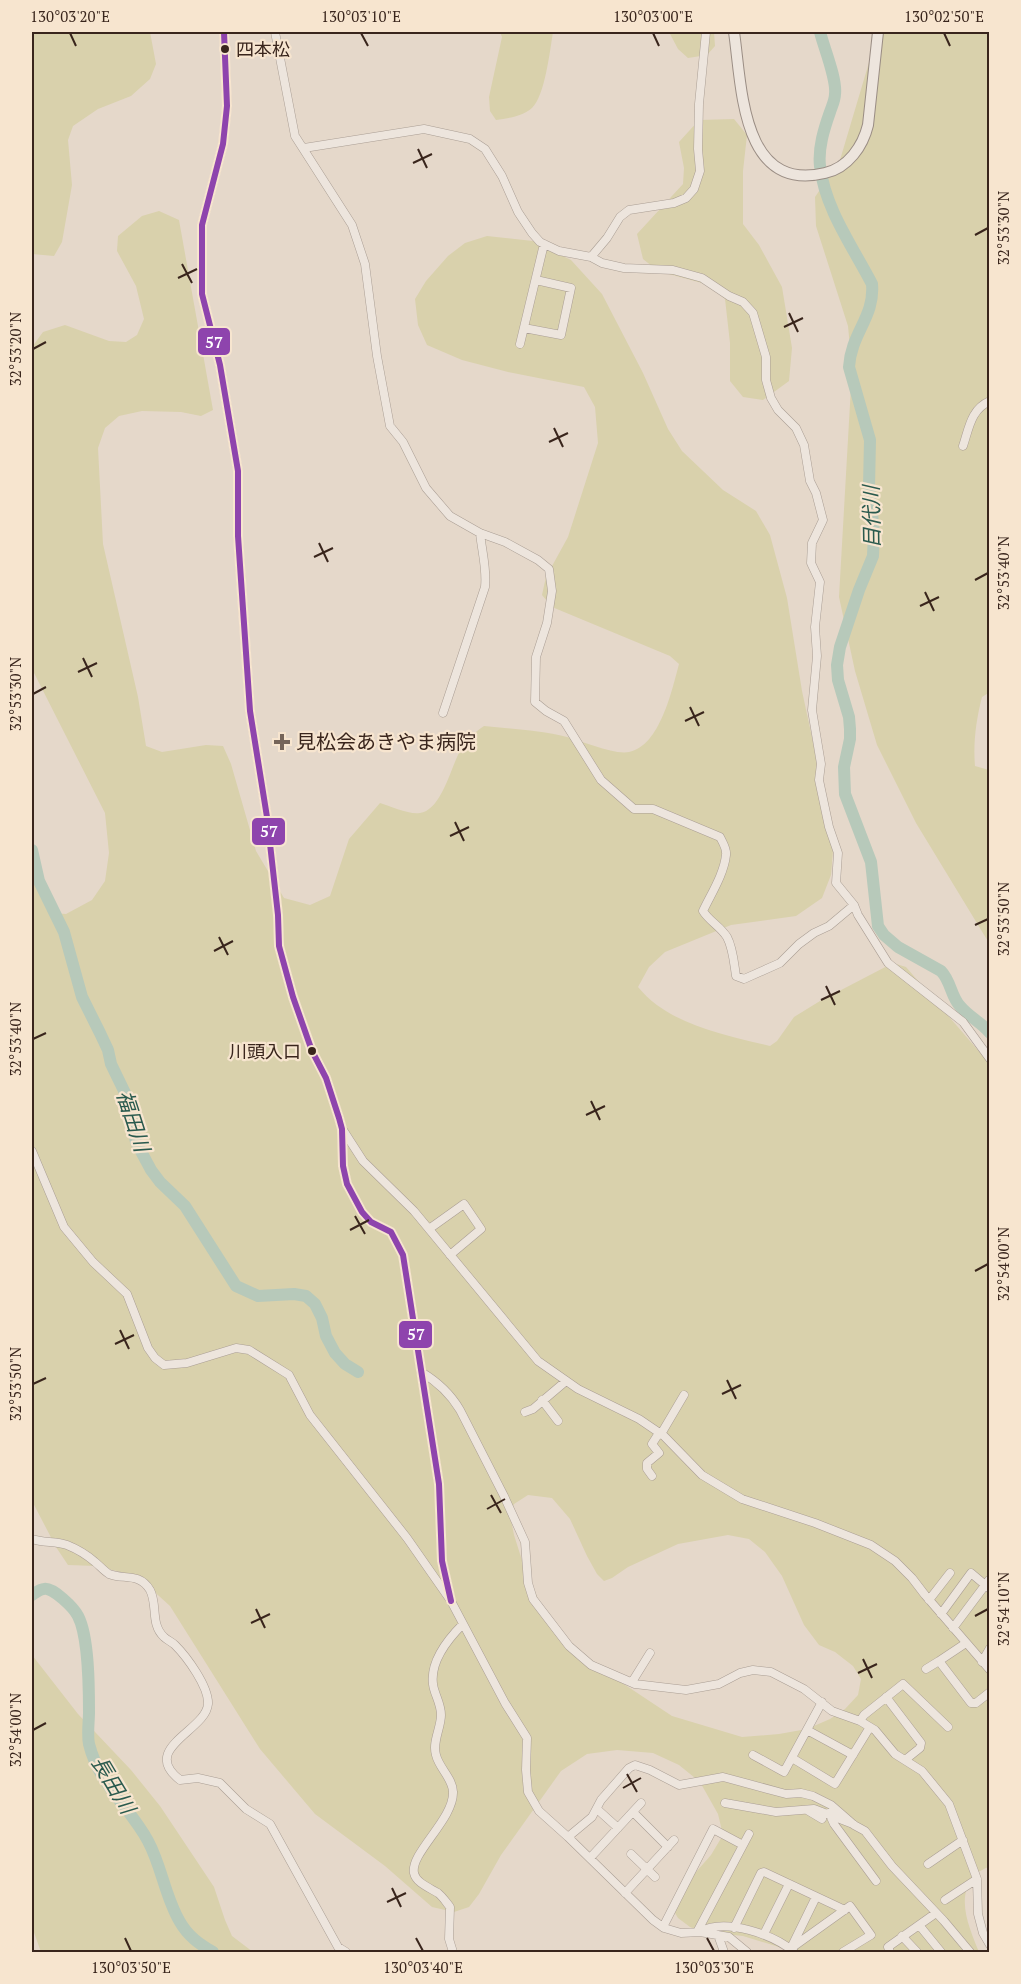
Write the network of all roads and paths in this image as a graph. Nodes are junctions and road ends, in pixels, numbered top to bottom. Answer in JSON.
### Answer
{"nodes":[{"id":1,"x":224,"y":32,"type":"edge"},
{"id":2,"x":275,"y":32,"type":"edge"},
{"id":3,"x":706,"y":32,"type":"edge"},
{"id":4,"x":734,"y":32,"type":"edge"},
{"id":5,"x":878,"y":32,"type":"edge"},
{"id":6,"x":304,"y":148,"type":"junction"},
{"id":7,"x":544,"y":244,"type":"junction"},
{"id":8,"x":591,"y":257,"type":"junction"},
{"id":9,"x":536,"y":280,"type":"junction"},
{"id":10,"x":524,"y":328,"type":"junction"},
{"id":11,"x":520,"y":344,"type":"dead end"},
{"id":12,"x":990,"y":401,"type":"edge"},
{"id":13,"x":963,"y":446,"type":"dead end"},
{"id":14,"x":480,"y":534,"type":"junction"},
{"id":15,"x":443,"y":713,"type":"dead end"},
{"id":16,"x":854,"y":905,"type":"junction"},
{"id":17,"x":990,"y":1059,"type":"edge"},
{"id":18,"x":342,"y":1129,"type":"junction"},
{"id":19,"x":32,"y":1151,"type":"edge"},
{"id":20,"x":429,"y":1229,"type":"junction"},
{"id":21,"x":450,"y":1255,"type":"junction"},
{"id":22,"x":421,"y":1372,"type":"junction"},
{"id":23,"x":566,"y":1381,"type":"junction"},
{"id":24,"x":684,"y":1395,"type":"dead end"},
{"id":25,"x":542,"y":1400,"type":"junction"},
{"id":26,"x":525,"y":1412,"type":"dead end"},
{"id":27,"x":558,"y":1421,"type":"dead end"},
{"id":28,"x":660,"y":1433,"type":"junction"},
{"id":29,"x":652,"y":1476,"type":"dead end"},
{"id":30,"x":32,"y":1539,"type":"edge"},
{"id":31,"x":950,"y":1573,"type":"dead end"},
{"id":32,"x":988,"y":1584,"type":"edge"},
{"id":33,"x":929,"y":1600,"type":"junction"},
{"id":34,"x":451,"y":1601,"type":"junction"},
{"id":35,"x":941,"y":1614,"type":"junction"},
{"id":36,"x":463,"y":1624,"type":"junction"},
{"id":37,"x":953,"y":1628,"type":"junction"},
{"id":38,"x":966,"y":1643,"type":"junction"},
{"id":39,"x":990,"y":1647,"type":"edge"},
{"id":40,"x":650,"y":1653,"type":"dead end"},
{"id":41,"x":939,"y":1661,"type":"junction"},
{"id":42,"x":982,"y":1662,"type":"junction"},
{"id":43,"x":926,"y":1669,"type":"dead end"},
{"id":44,"x":990,"y":1670,"type":"edge"},
{"id":45,"x":632,"y":1682,"type":"junction"},
{"id":46,"x":990,"y":1692,"type":"edge"},
{"id":47,"x":886,"y":1697,"type":"junction"},
{"id":48,"x":822,"y":1702,"type":"junction"},
{"id":49,"x":860,"y":1721,"type":"junction"},
{"id":50,"x":870,"y":1727,"type":"junction"},
{"id":51,"x":948,"y":1727,"type":"dead end"},
{"id":52,"x":807,"y":1730,"type":"junction"},
{"id":53,"x":753,"y":1755,"type":"dead end"},
{"id":54,"x":853,"y":1755,"type":"junction"},
{"id":55,"x":792,"y":1758,"type":"junction"},
{"id":56,"x":905,"y":1761,"type":"junction"},
{"id":57,"x":823,"y":1801,"type":"junction"},
{"id":58,"x":641,"y":1803,"type":"dead end"},
{"id":59,"x":725,"y":1803,"type":"dead end"},
{"id":60,"x":597,"y":1809,"type":"junction"},
{"id":61,"x":633,"y":1812,"type":"junction"},
{"id":62,"x":826,"y":1817,"type":"junction"},
{"id":63,"x":854,"y":1825,"type":"junction"},
{"id":64,"x":618,"y":1828,"type":"junction"},
{"id":65,"x":749,"y":1834,"type":"dead end"},
{"id":66,"x":568,"y":1837,"type":"junction"},
{"id":67,"x":674,"y":1840,"type":"dead end"},
{"id":68,"x":963,"y":1840,"type":"junction"},
{"id":69,"x":743,"y":1845,"type":"junction"},
{"id":70,"x":668,"y":1847,"type":"junction"},
{"id":71,"x":631,"y":1854,"type":"dead end"},
{"id":72,"x":590,"y":1858,"type":"junction"},
{"id":73,"x":928,"y":1864,"type":"dead end"},
{"id":74,"x":647,"y":1869,"type":"junction"},
{"id":75,"x":655,"y":1877,"type":"dead end"},
{"id":76,"x":976,"y":1879,"type":"junction"},
{"id":77,"x":876,"y":1881,"type":"dead end"},
{"id":78,"x":789,"y":1884,"type":"junction"},
{"id":79,"x":625,"y":1893,"type":"junction"},
{"id":80,"x":816,"y":1897,"type":"junction"},
{"id":81,"x":945,"y":1900,"type":"dead end"},
{"id":82,"x":845,"y":1910,"type":"junction"},
{"id":83,"x":936,"y":1913,"type":"junction"},
{"id":84,"x":919,"y":1925,"type":"junction"},
{"id":85,"x":663,"y":1927,"type":"junction"},
{"id":86,"x":734,"y":1928,"type":"junction"},
{"id":87,"x":698,"y":1932,"type":"junction"},
{"id":88,"x":764,"y":1934,"type":"junction"},
{"id":89,"x":718,"y":1935,"type":"junction"},
{"id":90,"x":902,"y":1936,"type":"junction"},
{"id":91,"x":990,"y":1945,"type":"edge"},
{"id":92,"x":792,"y":1951,"type":"edge"},
{"id":93,"x":346,"y":1953,"type":"edge"},
{"id":94,"x":453,"y":1953,"type":"edge"},
{"id":95,"x":724,"y":1953,"type":"edge"},
{"id":96,"x":747,"y":1953,"type":"edge"},
{"id":97,"x":843,"y":1953,"type":"edge"},
{"id":98,"x":890,"y":1953,"type":"edge"},
{"id":99,"x":917,"y":1953,"type":"edge"},
{"id":100,"x":941,"y":1953,"type":"edge"},
{"id":101,"x":970,"y":1953,"type":"edge"}],
"edges":[{"from":1,"to":18,"type":"street"},
{"from":2,"to":6,"type":"street"},
{"from":3,"to":8,"type":"street"},
{"from":4,"to":5,"type":"street"},
{"from":6,"to":7,"type":"street"},
{"from":6,"to":14,"type":"street"},
{"from":7,"to":8,"type":"street"},
{"from":7,"to":9,"type":"street"},
{"from":8,"to":16,"type":"street"},
{"from":9,"to":10,"type":"street"},
{"from":9,"to":10,"type":"street"},
{"from":10,"to":11,"type":"street"},
{"from":12,"to":13,"type":"street"},
{"from":14,"to":15,"type":"street"},
{"from":14,"to":16,"type":"street"},
{"from":16,"to":17,"type":"street"},
{"from":18,"to":20,"type":"street"},
{"from":18,"to":22,"type":"street"},
{"from":19,"to":34,"type":"street"},
{"from":20,"to":21,"type":"street"},
{"from":20,"to":21,"type":"street"},
{"from":21,"to":23,"type":"street"},
{"from":22,"to":34,"type":"street"},
{"from":22,"to":45,"type":"street"},
{"from":23,"to":25,"type":"street"},
{"from":23,"to":28,"type":"street"},
{"from":24,"to":28,"type":"street"},
{"from":25,"to":26,"type":"street"},
{"from":25,"to":27,"type":"street"},
{"from":28,"to":29,"type":"street"},
{"from":28,"to":33,"type":"street"},
{"from":30,"to":93,"type":"street"},
{"from":31,"to":33,"type":"street"},
{"from":32,"to":35,"type":"street"},
{"from":32,"to":37,"type":"street"},
{"from":33,"to":35,"type":"street"},
{"from":34,"to":36,"type":"street"},
{"from":35,"to":37,"type":"street"},
{"from":36,"to":66,"type":"street"},
{"from":36,"to":94,"type":"street"},
{"from":37,"to":38,"type":"street"},
{"from":38,"to":41,"type":"street"},
{"from":38,"to":42,"type":"street"},
{"from":39,"to":42,"type":"street"},
{"from":40,"to":45,"type":"street"},
{"from":41,"to":43,"type":"street"},
{"from":41,"to":46,"type":"street"},
{"from":42,"to":44,"type":"street"},
{"from":45,"to":48,"type":"street"},
{"from":47,"to":49,"type":"street"},
{"from":47,"to":51,"type":"street"},
{"from":47,"to":56,"type":"street"},
{"from":48,"to":49,"type":"street"},
{"from":48,"to":52,"type":"street"},
{"from":49,"to":50,"type":"street"},
{"from":50,"to":54,"type":"street"},
{"from":50,"to":56,"type":"street"},
{"from":52,"to":54,"type":"street"},
{"from":52,"to":55,"type":"street"},
{"from":53,"to":55,"type":"street"},
{"from":54,"to":55,"type":"street"},
{"from":56,"to":68,"type":"street"},
{"from":57,"to":60,"type":"street"},
{"from":57,"to":62,"type":"street"},
{"from":57,"to":63,"type":"street"},
{"from":58,"to":61,"type":"street"},
{"from":59,"to":62,"type":"street"},
{"from":60,"to":64,"type":"street"},
{"from":60,"to":66,"type":"street"},
{"from":61,"to":64,"type":"street"},
{"from":61,"to":70,"type":"street"},
{"from":62,"to":63,"type":"street"},
{"from":62,"to":77,"type":"street"},
{"from":63,"to":83,"type":"street"},
{"from":64,"to":72,"type":"street"},
{"from":65,"to":69,"type":"street"},
{"from":66,"to":72,"type":"street"},
{"from":67,"to":70,"type":"street"},
{"from":68,"to":73,"type":"street"},
{"from":68,"to":76,"type":"street"},
{"from":69,"to":85,"type":"street"},
{"from":69,"to":87,"type":"street"},
{"from":70,"to":74,"type":"street"},
{"from":71,"to":74,"type":"street"},
{"from":72,"to":79,"type":"street"},
{"from":74,"to":75,"type":"street"},
{"from":74,"to":79,"type":"street"},
{"from":76,"to":81,"type":"street"},
{"from":76,"to":91,"type":"street"},
{"from":78,"to":80,"type":"street"},
{"from":78,"to":86,"type":"street"},
{"from":78,"to":88,"type":"street"},
{"from":79,"to":85,"type":"street"},
{"from":80,"to":82,"type":"street"},
{"from":80,"to":92,"type":"street"},
{"from":82,"to":92,"type":"street"},
{"from":82,"to":97,"type":"street"},
{"from":83,"to":84,"type":"street"},
{"from":83,"to":101,"type":"street"},
{"from":84,"to":90,"type":"street"},
{"from":84,"to":100,"type":"street"},
{"from":85,"to":87,"type":"street"},
{"from":86,"to":87,"type":"street"},
{"from":86,"to":88,"type":"street"},
{"from":87,"to":89,"type":"street"},
{"from":88,"to":92,"type":"street"},
{"from":89,"to":95,"type":"street"},
{"from":89,"to":96,"type":"street"},
{"from":90,"to":98,"type":"street"},
{"from":90,"to":99,"type":"street"}]}
